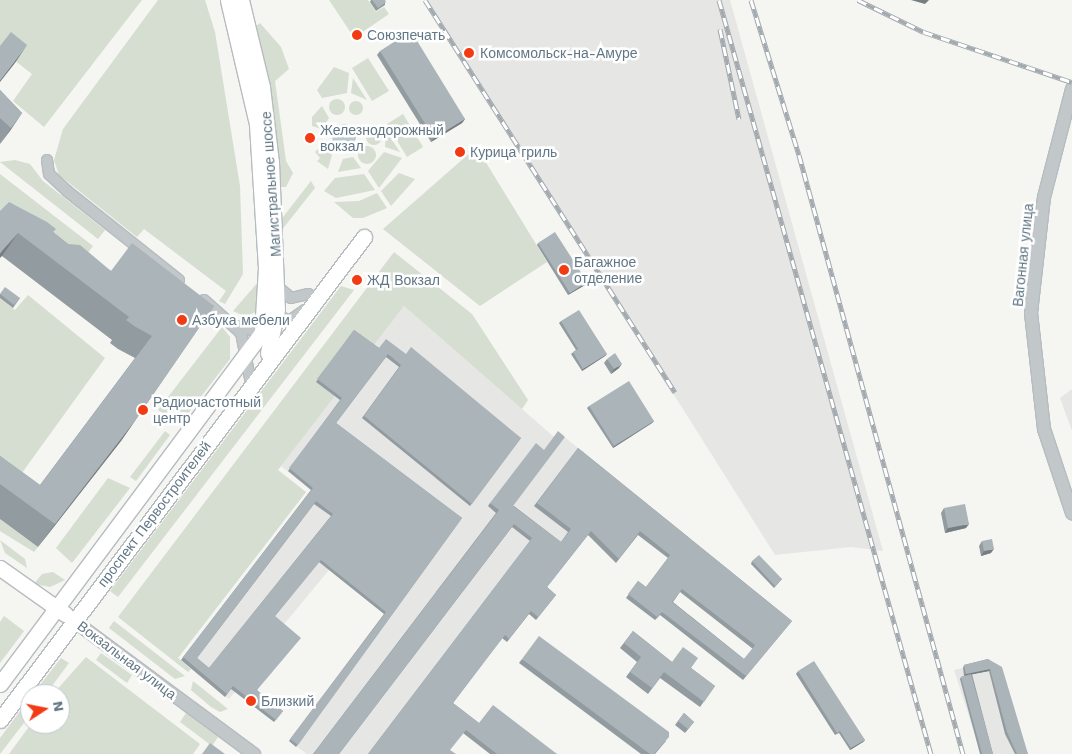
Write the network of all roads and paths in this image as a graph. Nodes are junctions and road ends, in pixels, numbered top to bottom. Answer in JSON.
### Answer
{"nodes":[{"id":1,"x":228,"y":0,"type":"edge"},
{"id":2,"x":240,"y":0,"type":"edge"},
{"id":3,"x":1072,"y":89,"type":"edge"},
{"id":4,"x":46,"y":160,"type":"dead end"},
{"id":5,"x":269,"y":207,"type":"junction"},
{"id":6,"x":361,"y":235,"type":"dead end"},
{"id":7,"x":272,"y":287,"type":"junction"},
{"id":8,"x":310,"y":300,"type":"junction"},
{"id":9,"x":283,"y":319,"type":"junction"},
{"id":10,"x":236,"y":326,"type":"junction"},
{"id":11,"x":268,"y":334,"type":"junction"},
{"id":12,"x":248,"y":356,"type":"junction"},
{"id":13,"x":261,"y":368,"type":"junction"},
{"id":14,"x":251,"y":382,"type":"junction"},
{"id":15,"x":1072,"y":513,"type":"edge"},
{"id":16,"x":0,"y":568,"type":"edge"},
{"id":17,"x":58,"y":608,"type":"junction"},
{"id":18,"x":74,"y":621,"type":"junction"},
{"id":19,"x":0,"y":684,"type":"edge"},
{"id":20,"x":0,"y":720,"type":"edge"},
{"id":21,"x":254,"y":754,"type":"edge"}],
"edges":[{"from":1,"to":5,"type":"main road","name":"Магистральное шоссе"},
{"from":2,"to":5,"type":"main road","name":"Магистральное шоссе"},
{"from":3,"to":15,"type":"street","name":"Вагонная улица"},
{"from":4,"to":10,"type":"street"},
{"from":5,"to":7,"type":"main road","name":"Магистральное шоссе"},
{"from":6,"to":8,"type":"main road","name":"проспект Первостроителей"},
{"from":7,"to":8,"type":"street"},
{"from":7,"to":9,"type":"main road","name":"Магистральное шоссе"},
{"from":7,"to":11,"type":"main road","name":"Магистральное шоссе"},
{"from":8,"to":9,"type":"main road"},
{"from":8,"to":13,"type":"main road","name":"проспект Первостроителей"},
{"from":9,"to":11,"type":"main road"},
{"from":10,"to":11,"type":"street"},
{"from":10,"to":12,"type":"street"},
{"from":11,"to":12,"type":"main road","name":"Магистральное шоссе"},
{"from":11,"to":13,"type":"main road","name":"Магистральное шоссе"},
{"from":12,"to":14,"type":"street"},
{"from":12,"to":17,"type":"main road","name":"проспект Первостроителей"},
{"from":13,"to":14,"type":"main road","name":"проспект Первостроителей"},
{"from":14,"to":18,"type":"main road","name":"проспект Первостроителей"},
{"from":16,"to":17,"type":"main road","name":"Вокзальная улица"},
{"from":17,"to":18,"type":"main road","name":"Вокзальная улица"},
{"from":17,"to":19,"type":"main road","name":"проспект Первостроителей"},
{"from":18,"to":20,"type":"main road","name":"проспект Первостроителей"},
{"from":18,"to":21,"type":"street","name":"Вокзальная улица"}]}
